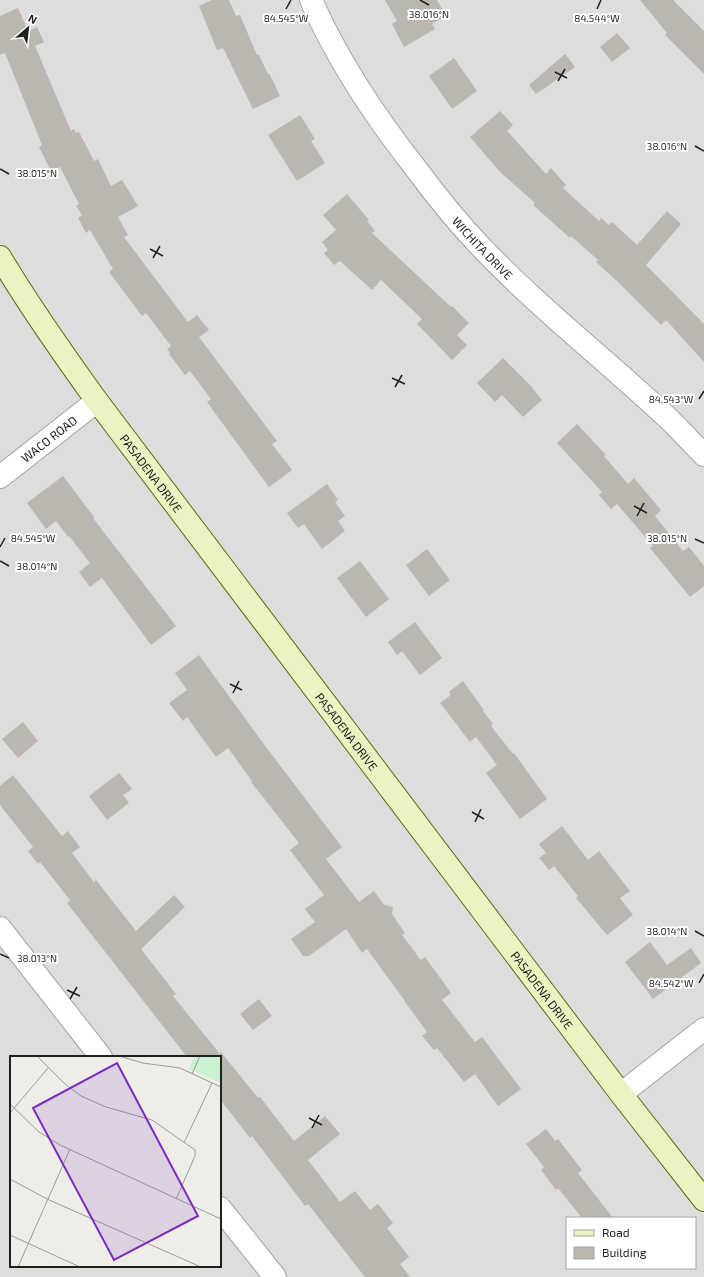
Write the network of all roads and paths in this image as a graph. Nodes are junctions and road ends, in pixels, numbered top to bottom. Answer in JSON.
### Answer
{"nodes":[{"id":1,"x":311,"y":0,"type":"edge"},
{"id":2,"x":0,"y":257,"type":"edge"},
{"id":3,"x":97,"y":401,"type":"junction"},
{"id":4,"x":704,"y":455,"type":"edge"},
{"id":5,"x":0,"y":477,"type":"edge"},
{"id":6,"x":0,"y":928,"type":"edge"},
{"id":7,"x":704,"y":1029,"type":"edge"},
{"id":8,"x":101,"y":1056,"type":"edge"},
{"id":9,"x":621,"y":1094,"type":"junction"},
{"id":10,"x":704,"y":1200,"type":"edge"},
{"id":11,"x":221,"y":1209,"type":"edge"},
{"id":12,"x":274,"y":1277,"type":"edge"}],
"edges":[{"from":1,"to":4,"type":"street","name":"WICHITA DRIVE"},
{"from":2,"to":3,"type":"street","name":"PASADENA DRIVE"},
{"from":3,"to":5,"type":"street","name":"WACO ROAD"},
{"from":3,"to":9,"type":"street","name":"PASADENA DRIVE"},
{"from":6,"to":8,"type":"street"},
{"from":7,"to":9,"type":"street"},
{"from":9,"to":10,"type":"street","name":"PASADENA DRIVE"},
{"from":11,"to":12,"type":"street"}]}
